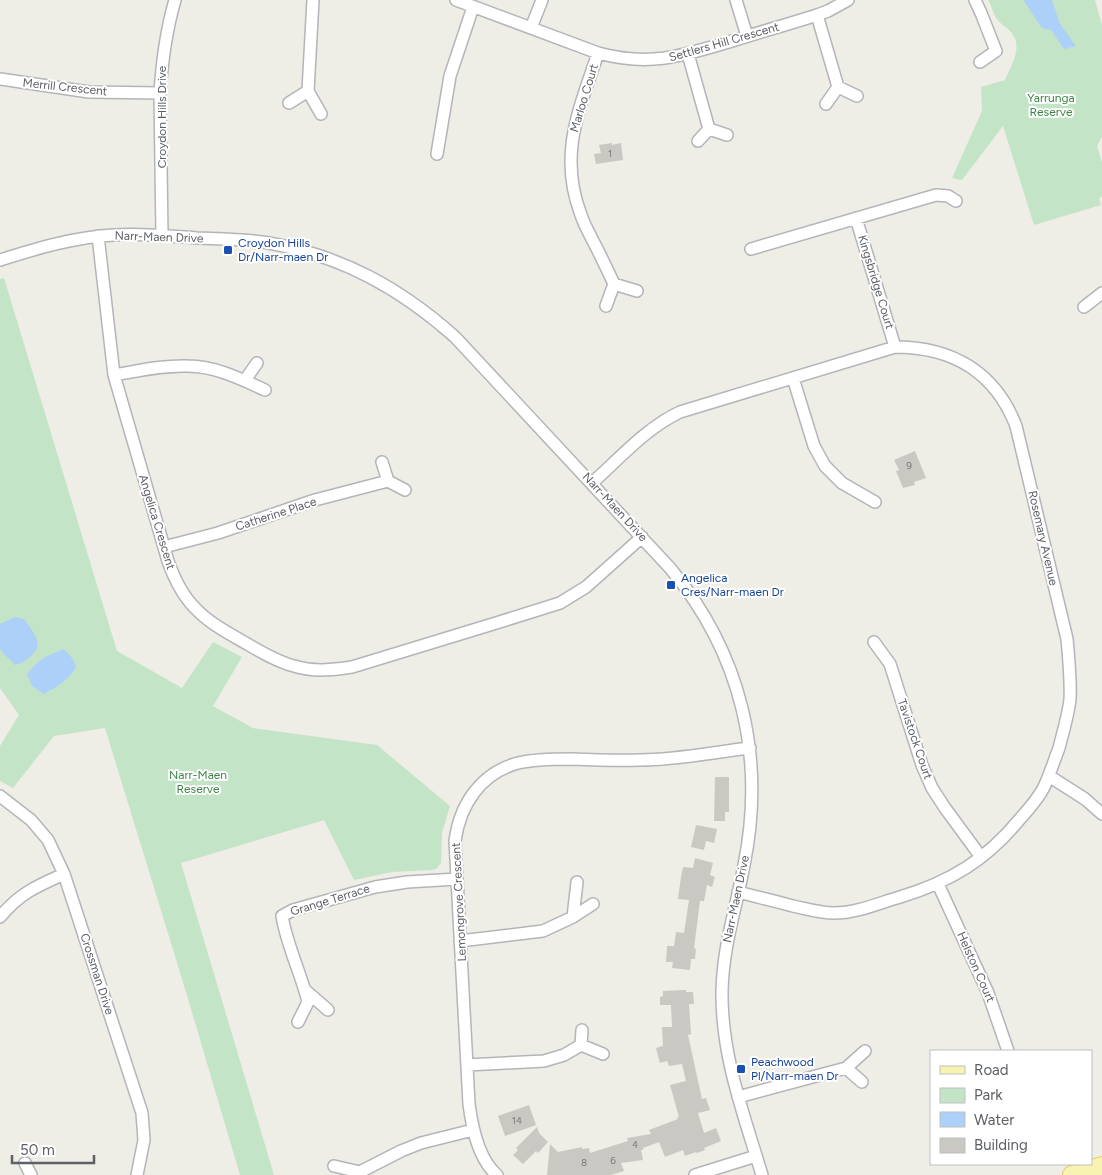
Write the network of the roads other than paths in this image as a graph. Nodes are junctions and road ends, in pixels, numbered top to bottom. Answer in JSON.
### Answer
{"nodes":[{"id":1,"x":175,"y":0,"type":"edge"},
{"id":2,"x":313,"y":0,"type":"edge"},
{"id":3,"x":456,"y":0,"type":"edge"},
{"id":4,"x":542,"y":0,"type":"edge"},
{"id":5,"x":736,"y":0,"type":"edge"},
{"id":6,"x":848,"y":0,"type":"edge"},
{"id":7,"x":975,"y":0,"type":"edge"},
{"id":8,"x":473,"y":7,"type":"junction"},
{"id":9,"x":817,"y":15,"type":"junction"},
{"id":10,"x":531,"y":28,"type":"junction"},
{"id":11,"x":747,"y":36,"type":"junction"},
{"id":12,"x":598,"y":53,"type":"junction"},
{"id":13,"x":688,"y":54,"type":"junction"},
{"id":14,"x":980,"y":62,"type":"dead end"},
{"id":15,"x":0,"y":79,"type":"edge"},
{"id":16,"x":838,"y":87,"type":"junction"},
{"id":17,"x":308,"y":91,"type":"junction"},
{"id":18,"x":160,"y":93,"type":"junction"},
{"id":19,"x":857,"y":96,"type":"dead end"},
{"id":20,"x":290,"y":103,"type":"dead end"},
{"id":21,"x":826,"y":104,"type":"dead end"},
{"id":22,"x":321,"y":114,"type":"dead end"},
{"id":23,"x":709,"y":129,"type":"junction"},
{"id":24,"x":727,"y":135,"type":"dead end"},
{"id":25,"x":698,"y":142,"type":"dead end"},
{"id":26,"x":437,"y":154,"type":"dead end"},
{"id":27,"x":956,"y":201,"type":"dead end"},
{"id":28,"x":856,"y":218,"type":"junction"},
{"id":29,"x":98,"y":236,"type":"junction"},
{"id":30,"x":162,"y":236,"type":"junction"},
{"id":31,"x":750,"y":249,"type":"dead end"},
{"id":32,"x":0,"y":260,"type":"edge"},
{"id":33,"x":614,"y":284,"type":"junction"},
{"id":34,"x":637,"y":291,"type":"dead end"},
{"id":35,"x":1102,"y":293,"type":"edge"},
{"id":36,"x":606,"y":306,"type":"dead end"},
{"id":37,"x":1084,"y":307,"type":"dead end"},
{"id":38,"x":895,"y":347,"type":"junction"},
{"id":39,"x":257,"y":362,"type":"dead end"},
{"id":40,"x":114,"y":375,"type":"junction"},
{"id":41,"x":792,"y":378,"type":"junction"},
{"id":42,"x":245,"y":380,"type":"junction"},
{"id":43,"x":266,"y":390,"type":"dead end"},
{"id":44,"x":382,"y":462,"type":"dead end"},
{"id":45,"x":388,"y":481,"type":"junction"},
{"id":46,"x":592,"y":483,"type":"junction"},
{"id":47,"x":405,"y":490,"type":"dead end"},
{"id":48,"x":874,"y":502,"type":"dead end"},
{"id":49,"x":642,"y":537,"type":"junction"},
{"id":50,"x":164,"y":547,"type":"junction"},
{"id":51,"x":874,"y":642,"type":"dead end"},
{"id":52,"x":750,"y":748,"type":"junction"},
{"id":53,"x":1048,"y":776,"type":"junction"},
{"id":54,"x":0,"y":796,"type":"edge"},
{"id":55,"x":1102,"y":814,"type":"edge"},
{"id":56,"x":981,"y":857,"type":"junction"},
{"id":57,"x":64,"y":874,"type":"junction"},
{"id":58,"x":457,"y":879,"type":"junction"},
{"id":59,"x":577,"y":882,"type":"dead end"},
{"id":60,"x":938,"y":884,"type":"junction"},
{"id":61,"x":738,"y":892,"type":"junction"},
{"id":62,"x":593,"y":904,"type":"dead end"},
{"id":63,"x":0,"y":917,"type":"edge"},
{"id":64,"x":574,"y":918,"type":"junction"},
{"id":65,"x":460,"y":941,"type":"junction"},
{"id":66,"x":305,"y":990,"type":"junction"},
{"id":67,"x":328,"y":1010,"type":"dead end"},
{"id":68,"x":298,"y":1022,"type":"dead end"},
{"id":69,"x":582,"y":1030,"type":"dead end"},
{"id":70,"x":581,"y":1045,"type":"junction"},
{"id":71,"x":1008,"y":1050,"type":"edge"},
{"id":72,"x":865,"y":1051,"type":"dead end"},
{"id":73,"x":603,"y":1054,"type":"dead end"},
{"id":74,"x":467,"y":1065,"type":"junction"},
{"id":75,"x":846,"y":1068,"type":"junction"},
{"id":76,"x":862,"y":1082,"type":"dead end"},
{"id":77,"x":738,"y":1097,"type":"junction"},
{"id":78,"x":473,"y":1130,"type":"junction"},
{"id":79,"x":756,"y":1156,"type":"junction"},
{"id":80,"x":25,"y":1163,"type":"dead end"},
{"id":81,"x":334,"y":1166,"type":"dead end"},
{"id":82,"x":1102,"y":1166,"type":"edge"},
{"id":83,"x":360,"y":1174,"type":"edge"},
{"id":84,"x":31,"y":1175,"type":"edge"},
{"id":85,"x":137,"y":1175,"type":"edge"},
{"id":86,"x":497,"y":1175,"type":"edge"},
{"id":87,"x":695,"y":1175,"type":"edge"},
{"id":88,"x":762,"y":1175,"type":"edge"},
{"id":89,"x":1072,"y":1175,"type":"edge"}],
"edges":[{"from":1,"to":18,"type":"street","name":"Croydon Hills Drive"},
{"from":2,"to":17,"type":"street"},
{"from":3,"to":8,"type":"street","name":"Settlers Hill Crescent"},
{"from":4,"to":10,"type":"street"},
{"from":5,"to":11,"type":"street"},
{"from":6,"to":9,"type":"street","name":"Settlers Hill Crescent"},
{"from":7,"to":14,"type":"street"},
{"from":8,"to":10,"type":"street","name":"Settlers Hill Crescent"},
{"from":8,"to":26,"type":"street"},
{"from":9,"to":11,"type":"street","name":"Settlers Hill Crescent"},
{"from":9,"to":16,"type":"street"},
{"from":10,"to":12,"type":"street","name":"Settlers Hill Crescent"},
{"from":11,"to":13,"type":"street","name":"Settlers Hill Crescent"},
{"from":12,"to":13,"type":"street","name":"Settlers Hill Crescent"},
{"from":12,"to":33,"type":"street","name":"Marloo Court"},
{"from":13,"to":23,"type":"street"},
{"from":15,"to":18,"type":"street","name":"Merrill Crescent"},
{"from":16,"to":19,"type":"street"},
{"from":16,"to":21,"type":"street"},
{"from":17,"to":20,"type":"street"},
{"from":17,"to":22,"type":"street"},
{"from":18,"to":30,"type":"street","name":"Croydon Hills Drive"},
{"from":23,"to":24,"type":"street"},
{"from":23,"to":25,"type":"street"},
{"from":27,"to":28,"type":"street","name":"Kingsbridge Court"},
{"from":28,"to":31,"type":"street","name":"Kingsbridge Court"},
{"from":28,"to":38,"type":"street","name":"Kingsbridge Court"},
{"from":29,"to":30,"type":"street","name":"Narr-Maen Drive"},
{"from":29,"to":32,"type":"street","name":"Narr-Maen Drive"},
{"from":29,"to":40,"type":"street","name":"Angelica Crescent"},
{"from":30,"to":46,"type":"street","name":"Narr-Maen Drive"},
{"from":33,"to":34,"type":"street"},
{"from":33,"to":36,"type":"street"},
{"from":35,"to":37,"type":"street"},
{"from":38,"to":41,"type":"street","name":"Rosemary Avenue"},
{"from":38,"to":53,"type":"street","name":"Rosemary Avenue"},
{"from":39,"to":42,"type":"street"},
{"from":40,"to":42,"type":"street"},
{"from":40,"to":50,"type":"street","name":"Angelica Crescent"},
{"from":41,"to":46,"type":"street","name":"Rosemary Avenue"},
{"from":41,"to":48,"type":"street"},
{"from":42,"to":43,"type":"street"},
{"from":44,"to":45,"type":"street"},
{"from":45,"to":47,"type":"street"},
{"from":45,"to":50,"type":"street","name":"Catherine Place"},
{"from":46,"to":49,"type":"street","name":"Narr-Maen Drive"},
{"from":49,"to":50,"type":"street","name":"Angelica Crescent"},
{"from":49,"to":52,"type":"street","name":"Narr-Maen Drive"},
{"from":51,"to":56,"type":"street","name":"Tavistock Court"},
{"from":52,"to":58,"type":"street","name":"Lemongrove Crescent"},
{"from":52,"to":61,"type":"street","name":"Narr-Maen Drive"},
{"from":53,"to":55,"type":"street"},
{"from":53,"to":56,"type":"street","name":"Rosemary Avenue"},
{"from":54,"to":57,"type":"street","name":"Crossman Drive"},
{"from":56,"to":60,"type":"street","name":"Rosemary Avenue"},
{"from":57,"to":63,"type":"street"},
{"from":57,"to":85,"type":"street","name":"Crossman Drive"},
{"from":58,"to":65,"type":"street","name":"Lemongrove Crescent"},
{"from":58,"to":66,"type":"street","name":"Grange Terrace"},
{"from":59,"to":64,"type":"street"},
{"from":60,"to":61,"type":"street","name":"Rosemary Avenue"},
{"from":60,"to":71,"type":"street","name":"Helston Court"},
{"from":61,"to":77,"type":"street","name":"Narr-Maen Drive"},
{"from":62,"to":64,"type":"street"},
{"from":64,"to":65,"type":"street"},
{"from":65,"to":74,"type":"street","name":"Lemongrove Crescent"},
{"from":66,"to":67,"type":"street","name":"Grange Terrace"},
{"from":66,"to":68,"type":"street","name":"Grange Terrace"},
{"from":69,"to":70,"type":"street"},
{"from":70,"to":73,"type":"street"},
{"from":70,"to":74,"type":"street"},
{"from":72,"to":75,"type":"street"},
{"from":74,"to":78,"type":"street","name":"Lemongrove Crescent"},
{"from":75,"to":76,"type":"street"},
{"from":75,"to":77,"type":"street"},
{"from":77,"to":79,"type":"street","name":"Narr-Maen Drive"},
{"from":78,"to":83,"type":"street"},
{"from":78,"to":86,"type":"street","name":"Lemongrove Crescent"},
{"from":79,"to":87,"type":"street"},
{"from":79,"to":88,"type":"street","name":"Narr-Maen Drive"},
{"from":80,"to":84,"type":"street"},
{"from":81,"to":83,"type":"street"},
{"from":82,"to":89,"type":"main road"}]}
